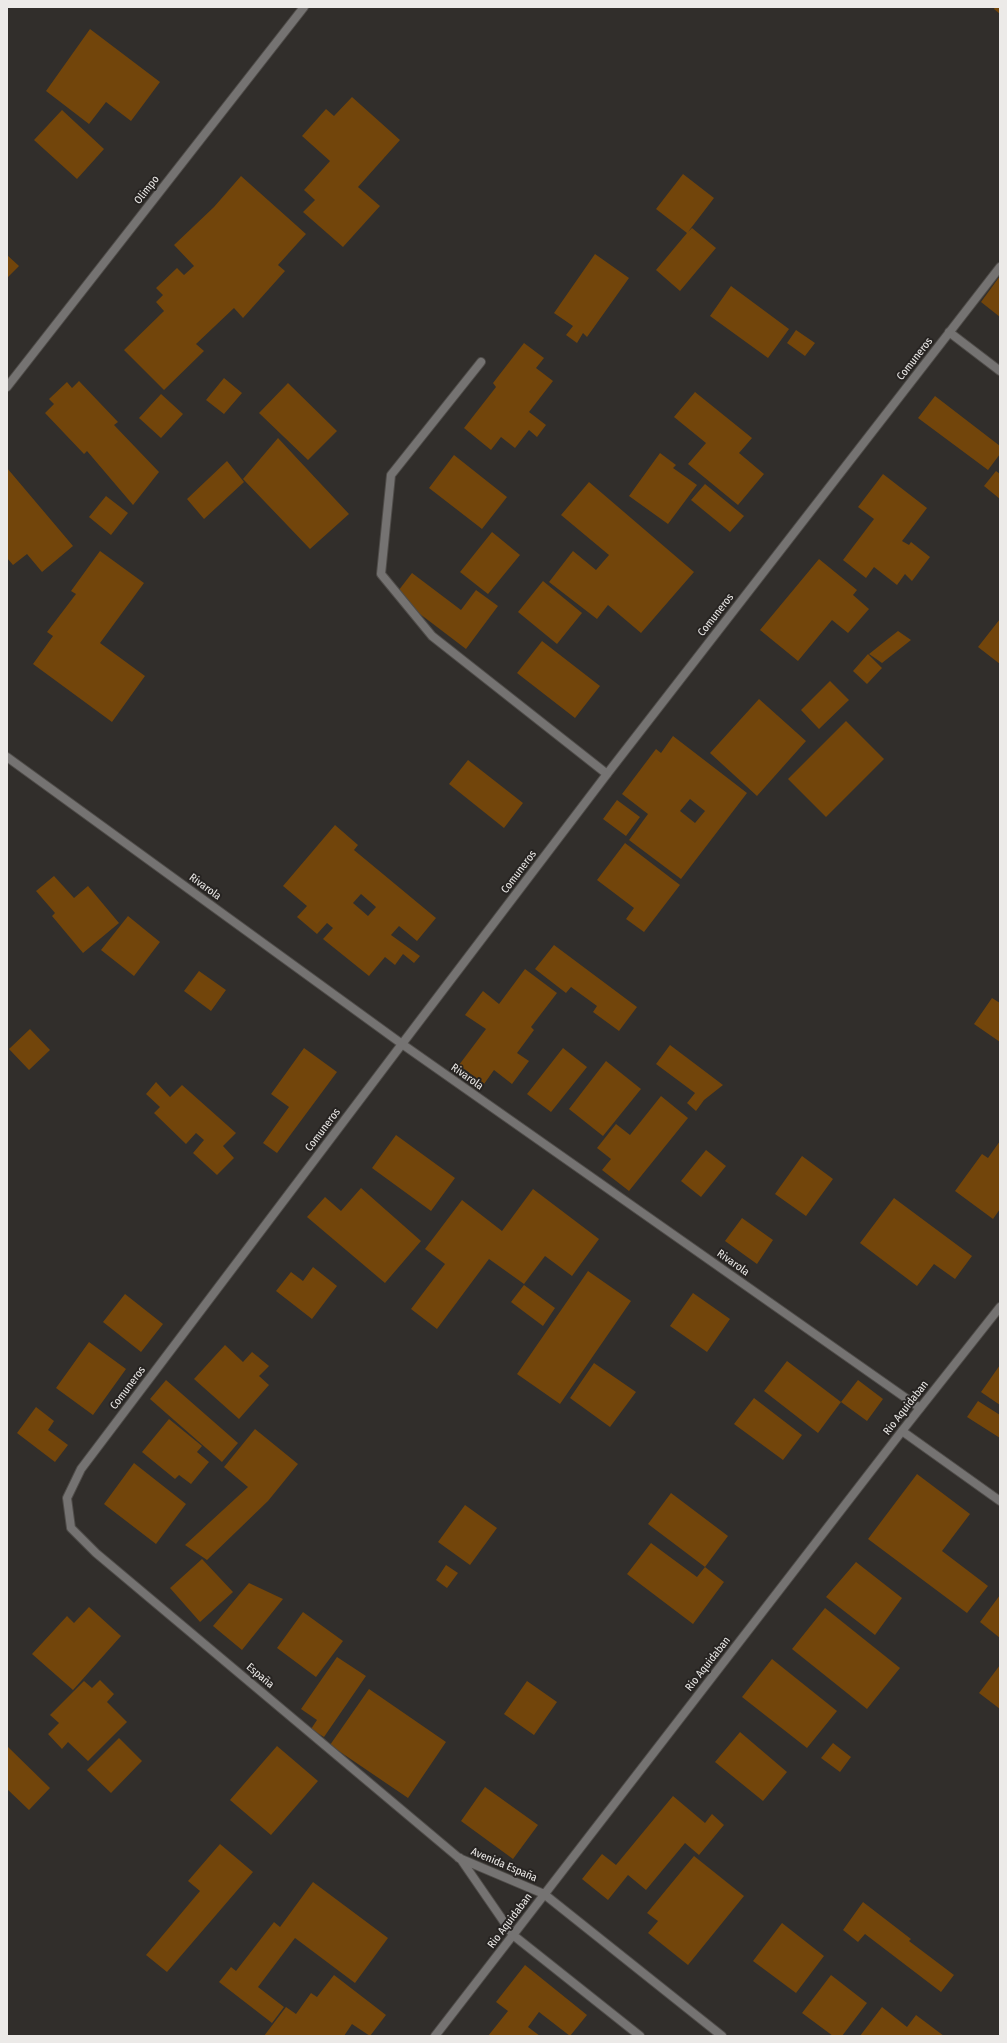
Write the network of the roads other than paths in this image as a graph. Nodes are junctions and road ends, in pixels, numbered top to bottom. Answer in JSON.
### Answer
{"nodes":[{"id":1,"x":304,"y":7,"type":"edge"},
{"id":2,"x":1000,"y":267,"type":"edge"},
{"id":3,"x":950,"y":332,"type":"junction"},
{"id":4,"x":482,"y":362,"type":"dead end"},
{"id":5,"x":1000,"y":372,"type":"edge"},
{"id":6,"x":7,"y":387,"type":"edge"},
{"id":7,"x":7,"y":757,"type":"edge"},
{"id":8,"x":607,"y":774,"type":"junction"},
{"id":9,"x":402,"y":1044,"type":"junction"},
{"id":10,"x":1000,"y":1307,"type":"edge"},
{"id":11,"x":920,"y":1408,"type":"junction"},
{"id":12,"x":902,"y":1431,"type":"junction"},
{"id":13,"x":67,"y":1498,"type":"joint"},
{"id":14,"x":1000,"y":1501,"type":"edge"},
{"id":15,"x":459,"y":1858,"type":"junction"},
{"id":16,"x":544,"y":1894,"type":"junction"},
{"id":17,"x":513,"y":1935,"type":"junction"},
{"id":18,"x":435,"y":2036,"type":"edge"},
{"id":19,"x":640,"y":2036,"type":"edge"},
{"id":20,"x":722,"y":2036,"type":"edge"}],
"edges":[{"from":1,"to":6,"type":"street","name":"Olimpo"},
{"from":2,"to":3,"type":"street","name":"Comuneros"},
{"from":3,"to":5,"type":"street"},
{"from":3,"to":8,"type":"street","name":"Comuneros"},
{"from":4,"to":8,"type":"street"},
{"from":7,"to":9,"type":"street","name":"Rivarola"},
{"from":8,"to":9,"type":"street","name":"Comuneros"},
{"from":9,"to":11,"type":"street","name":"Rivarola"},
{"from":9,"to":13,"type":"street","name":"Comuneros"},
{"from":10,"to":11,"type":"street","name":"Rio Aquidaban"},
{"from":11,"to":12,"type":"street","name":"Rio Aquidaban"},
{"from":12,"to":14,"type":"street"},
{"from":12,"to":16,"type":"street","name":"Rio Aquidaban"},
{"from":13,"to":15,"type":"street","name":"España"},
{"from":15,"to":16,"type":"street","name":"Avenida España"},
{"from":15,"to":17,"type":"street","name":"Avenida España"},
{"from":16,"to":17,"type":"street","name":"Rio Aquidaban"},
{"from":16,"to":20,"type":"street","name":"Avenida España"},
{"from":17,"to":18,"type":"street","name":"Rio Aquidaban"},
{"from":17,"to":19,"type":"street","name":"Avenida España"}]}
